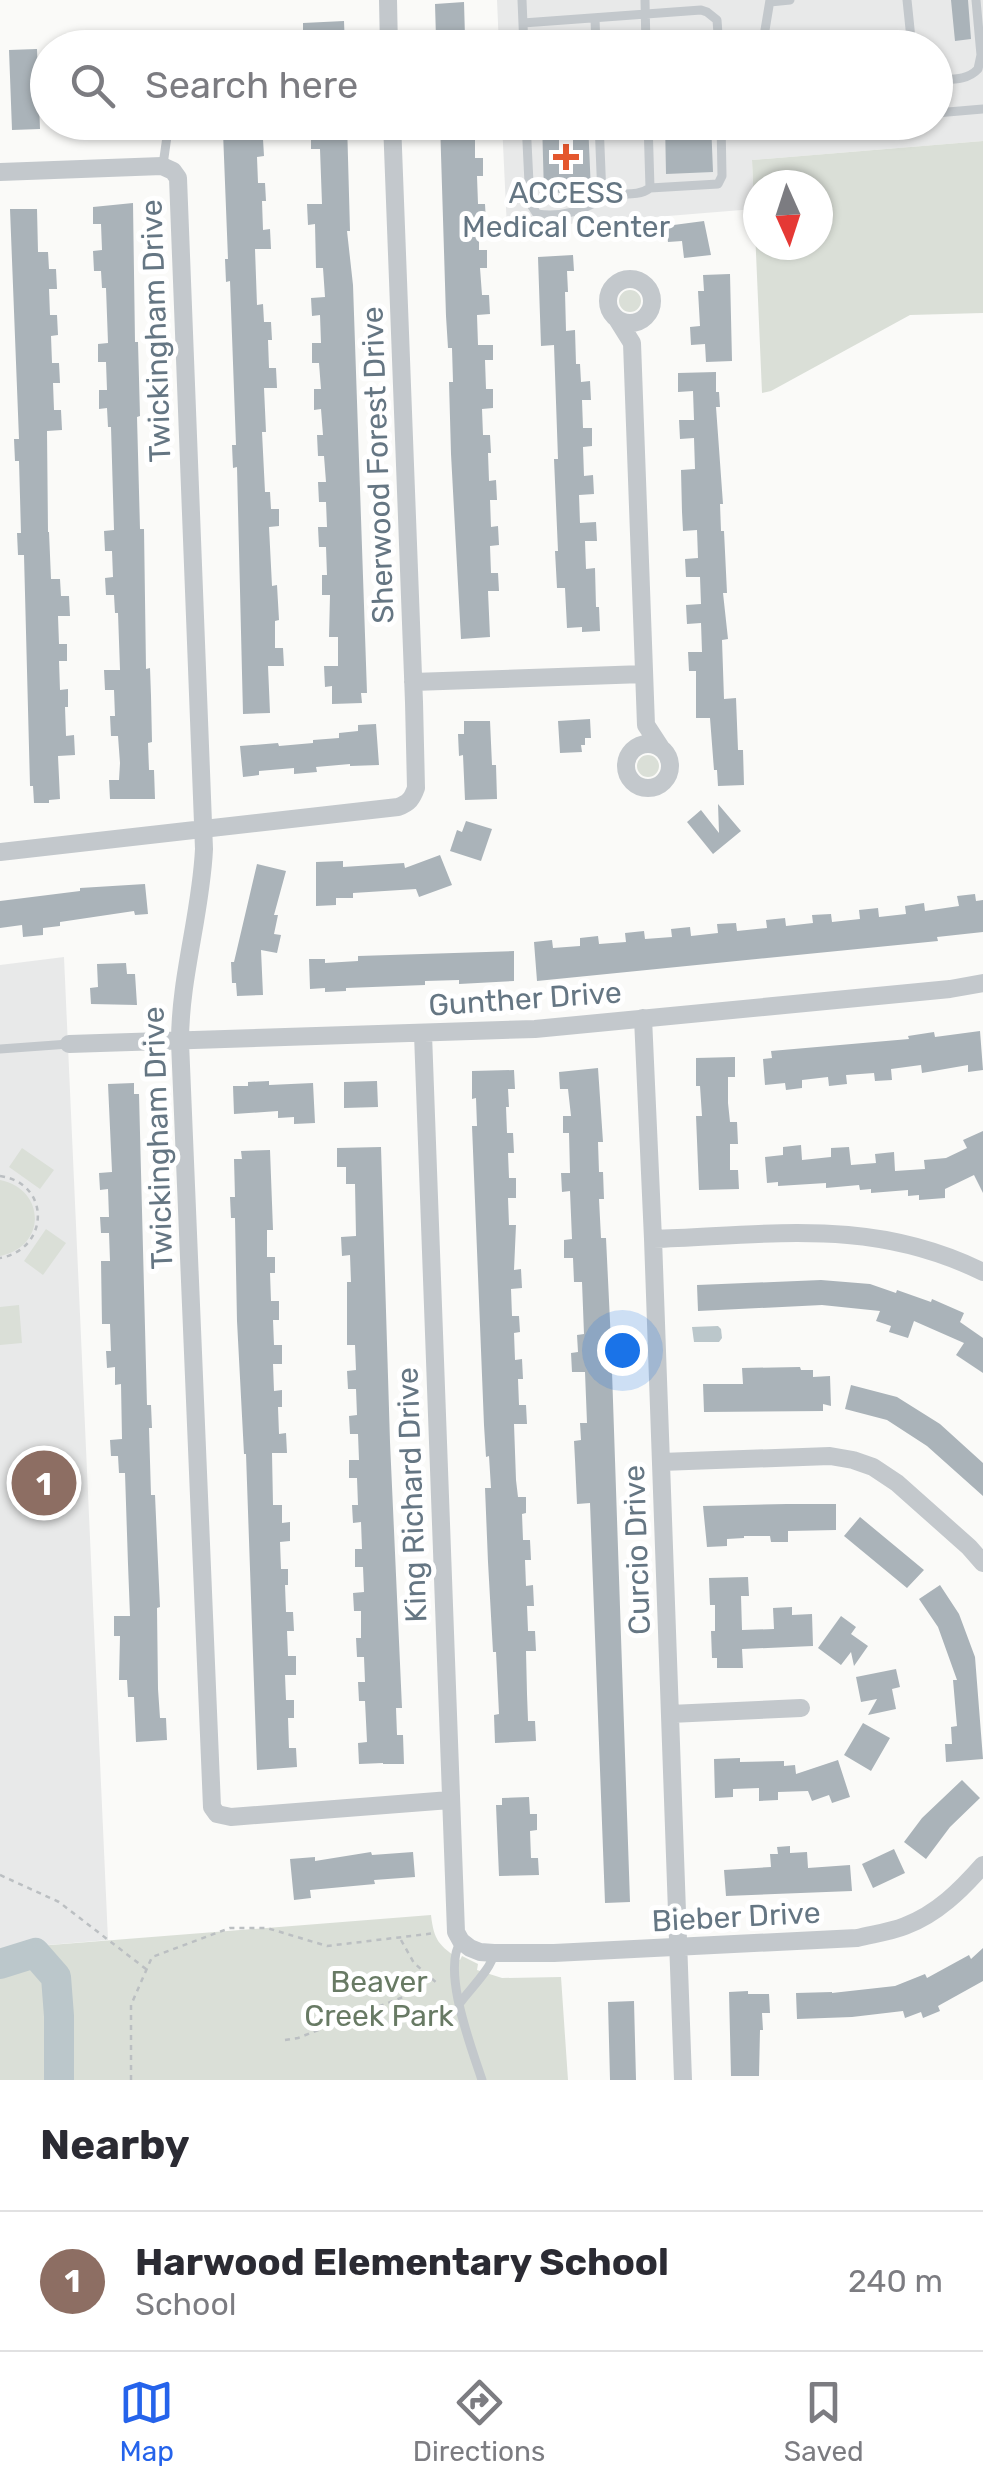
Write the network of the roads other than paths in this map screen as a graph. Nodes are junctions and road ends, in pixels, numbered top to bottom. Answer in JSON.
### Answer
{"nodes":[{"id":1,"x":388,"y":0,"type":"edge"},
{"id":2,"x":522,"y":0,"type":"edge"},
{"id":3,"x":645,"y":0,"type":"edge"},
{"id":4,"x":790,"y":0,"type":"edge"},
{"id":5,"x":907,"y":0,"type":"edge"},
{"id":6,"x":976,"y":0,"type":"edge"},
{"id":7,"x":770,"y":1,"type":"edge"},
{"id":8,"x":646,"y":14,"type":"junction"},
{"id":9,"x":595,"y":18,"type":"junction"},
{"id":10,"x":523,"y":23,"type":"junction"},
{"id":11,"x":389,"y":30,"type":"edge"},
{"id":12,"x":523,"y":30,"type":"edge"},
{"id":13,"x":595,"y":30,"type":"edge"},
{"id":14,"x":646,"y":30,"type":"edge"},
{"id":15,"x":718,"y":30,"type":"edge"},
{"id":16,"x":766,"y":30,"type":"edge"},
{"id":17,"x":910,"y":30,"type":"edge"},
{"id":18,"x":953,"y":79,"type":"edge"},
{"id":19,"x":983,"y":108,"type":"edge"},
{"id":20,"x":953,"y":111,"type":"edge"},
{"id":21,"x":167,"y":140,"type":"edge"},
{"id":22,"x":393,"y":140,"type":"edge"},
{"id":23,"x":527,"y":140,"type":"edge"},
{"id":24,"x":600,"y":140,"type":"edge"},
{"id":25,"x":649,"y":140,"type":"edge"},
{"id":26,"x":721,"y":140,"type":"edge"},
{"id":27,"x":164,"y":166,"type":"junction"},
{"id":28,"x":0,"y":172,"type":"edge"},
{"id":29,"x":650,"y":188,"type":"junction"},
{"id":30,"x":602,"y":196,"type":"junction"},
{"id":31,"x":645,"y":318,"type":"junction"},
{"id":32,"x":617,"y":319,"type":"junction"},
{"id":33,"x":632,"y":342,"type":"junction"},
{"id":34,"x":644,"y":674,"type":"junction"},
{"id":35,"x":413,"y":682,"type":"junction"},
{"id":36,"x":646,"y":726,"type":"junction"},
{"id":37,"x":634,"y":748,"type":"junction"},
{"id":38,"x":661,"y":748,"type":"junction"},
{"id":39,"x":203,"y":829,"type":"junction"},
{"id":40,"x":0,"y":852,"type":"edge"},
{"id":41,"x":983,"y":983,"type":"edge"},
{"id":42,"x":643,"y":1018,"type":"junction"},
{"id":43,"x":423,"y":1034,"type":"junction"},
{"id":44,"x":180,"y":1042,"type":"junction"},
{"id":45,"x":69,"y":1044,"type":"joint"},
{"id":46,"x":0,"y":1049,"type":"edge"},
{"id":47,"x":653,"y":1240,"type":"junction"},
{"id":48,"x":982,"y":1269,"type":"edge"},
{"id":49,"x":661,"y":1462,"type":"junction"},
{"id":50,"x":983,"y":1563,"type":"edge"},
{"id":51,"x":802,"y":1708,"type":"dead end"},
{"id":52,"x":670,"y":1714,"type":"junction"},
{"id":53,"x":450,"y":1800,"type":"junction"},
{"id":54,"x":983,"y":1865,"type":"edge"},
{"id":55,"x":466,"y":1944,"type":"junction"},
{"id":56,"x":678,"y":1947,"type":"junction"},
{"id":57,"x":494,"y":1954,"type":"junction"},
{"id":58,"x":460,"y":2004,"type":"junction"},
{"id":59,"x":482,"y":2080,"type":"edge"},
{"id":60,"x":684,"y":2080,"type":"edge"}],
"edges":[{"from":1,"to":11,"type":"street"},
{"from":2,"to":10,"type":"lane"},
{"from":3,"to":8,"type":"lane"},
{"from":4,"to":7,"type":"lane"},
{"from":5,"to":17,"type":"lane"},
{"from":6,"to":18,"type":"lane"},
{"from":7,"to":16,"type":"lane"},
{"from":8,"to":9,"type":"lane"},
{"from":8,"to":14,"type":"lane"},
{"from":8,"to":15,"type":"lane"},
{"from":9,"to":10,"type":"lane"},
{"from":9,"to":13,"type":"lane"},
{"from":10,"to":12,"type":"lane"},
{"from":19,"to":20,"type":"lane"},
{"from":21,"to":27,"type":"lane"},
{"from":22,"to":35,"type":"street","name":"Sherwood Forest Drive"},
{"from":23,"to":30,"type":"lane"},
{"from":24,"to":30,"type":"lane"},
{"from":25,"to":29,"type":"lane"},
{"from":26,"to":29,"type":"lane"},
{"from":27,"to":28,"type":"street"},
{"from":27,"to":39,"type":"street","name":"Twickingham Drive"},
{"from":29,"to":30,"type":"lane"},
{"from":31,"to":32,"type":"street"},
{"from":31,"to":32,"type":"street"},
{"from":31,"to":33,"type":"street"},
{"from":32,"to":33,"type":"street"},
{"from":33,"to":34,"type":"street"},
{"from":34,"to":35,"type":"street"},
{"from":34,"to":36,"type":"street"},
{"from":35,"to":39,"type":"street","name":"Sherwood Forest Drive"},
{"from":36,"to":37,"type":"street"},
{"from":36,"to":38,"type":"street"},
{"from":37,"to":38,"type":"street"},
{"from":37,"to":38,"type":"street"},
{"from":39,"to":40,"type":"street"},
{"from":39,"to":44,"type":"street","name":"Twickingham Drive"},
{"from":41,"to":42,"type":"street","name":"Gunther Drive"},
{"from":42,"to":43,"type":"street","name":"Gunther Drive"},
{"from":42,"to":47,"type":"street","name":"Curcio Drive"},
{"from":43,"to":44,"type":"street","name":"Gunther Drive"},
{"from":43,"to":53,"type":"street","name":"King Richard Drive"},
{"from":44,"to":45,"type":"street","name":"Gunther Drive"},
{"from":44,"to":53,"type":"street","name":"Twickingham Drive"},
{"from":45,"to":46,"type":"lane"},
{"from":47,"to":48,"type":"street"},
{"from":47,"to":49,"type":"street","name":"Curcio Drive"},
{"from":49,"to":50,"type":"street"},
{"from":49,"to":52,"type":"street","name":"Curcio Drive"},
{"from":51,"to":52,"type":"street"},
{"from":52,"to":56,"type":"street","name":"Curcio Drive"},
{"from":53,"to":55,"type":"street","name":"King Richard Drive"},
{"from":54,"to":56,"type":"street","name":"Bieber Drive"},
{"from":55,"to":57,"type":"street","name":"Bieber Drive"},
{"from":55,"to":58,"type":"lane"},
{"from":56,"to":57,"type":"street","name":"Bieber Drive"},
{"from":56,"to":60,"type":"street","name":"Curcio Drive"},
{"from":57,"to":58,"type":"lane"},
{"from":58,"to":59,"type":"lane"}]}
